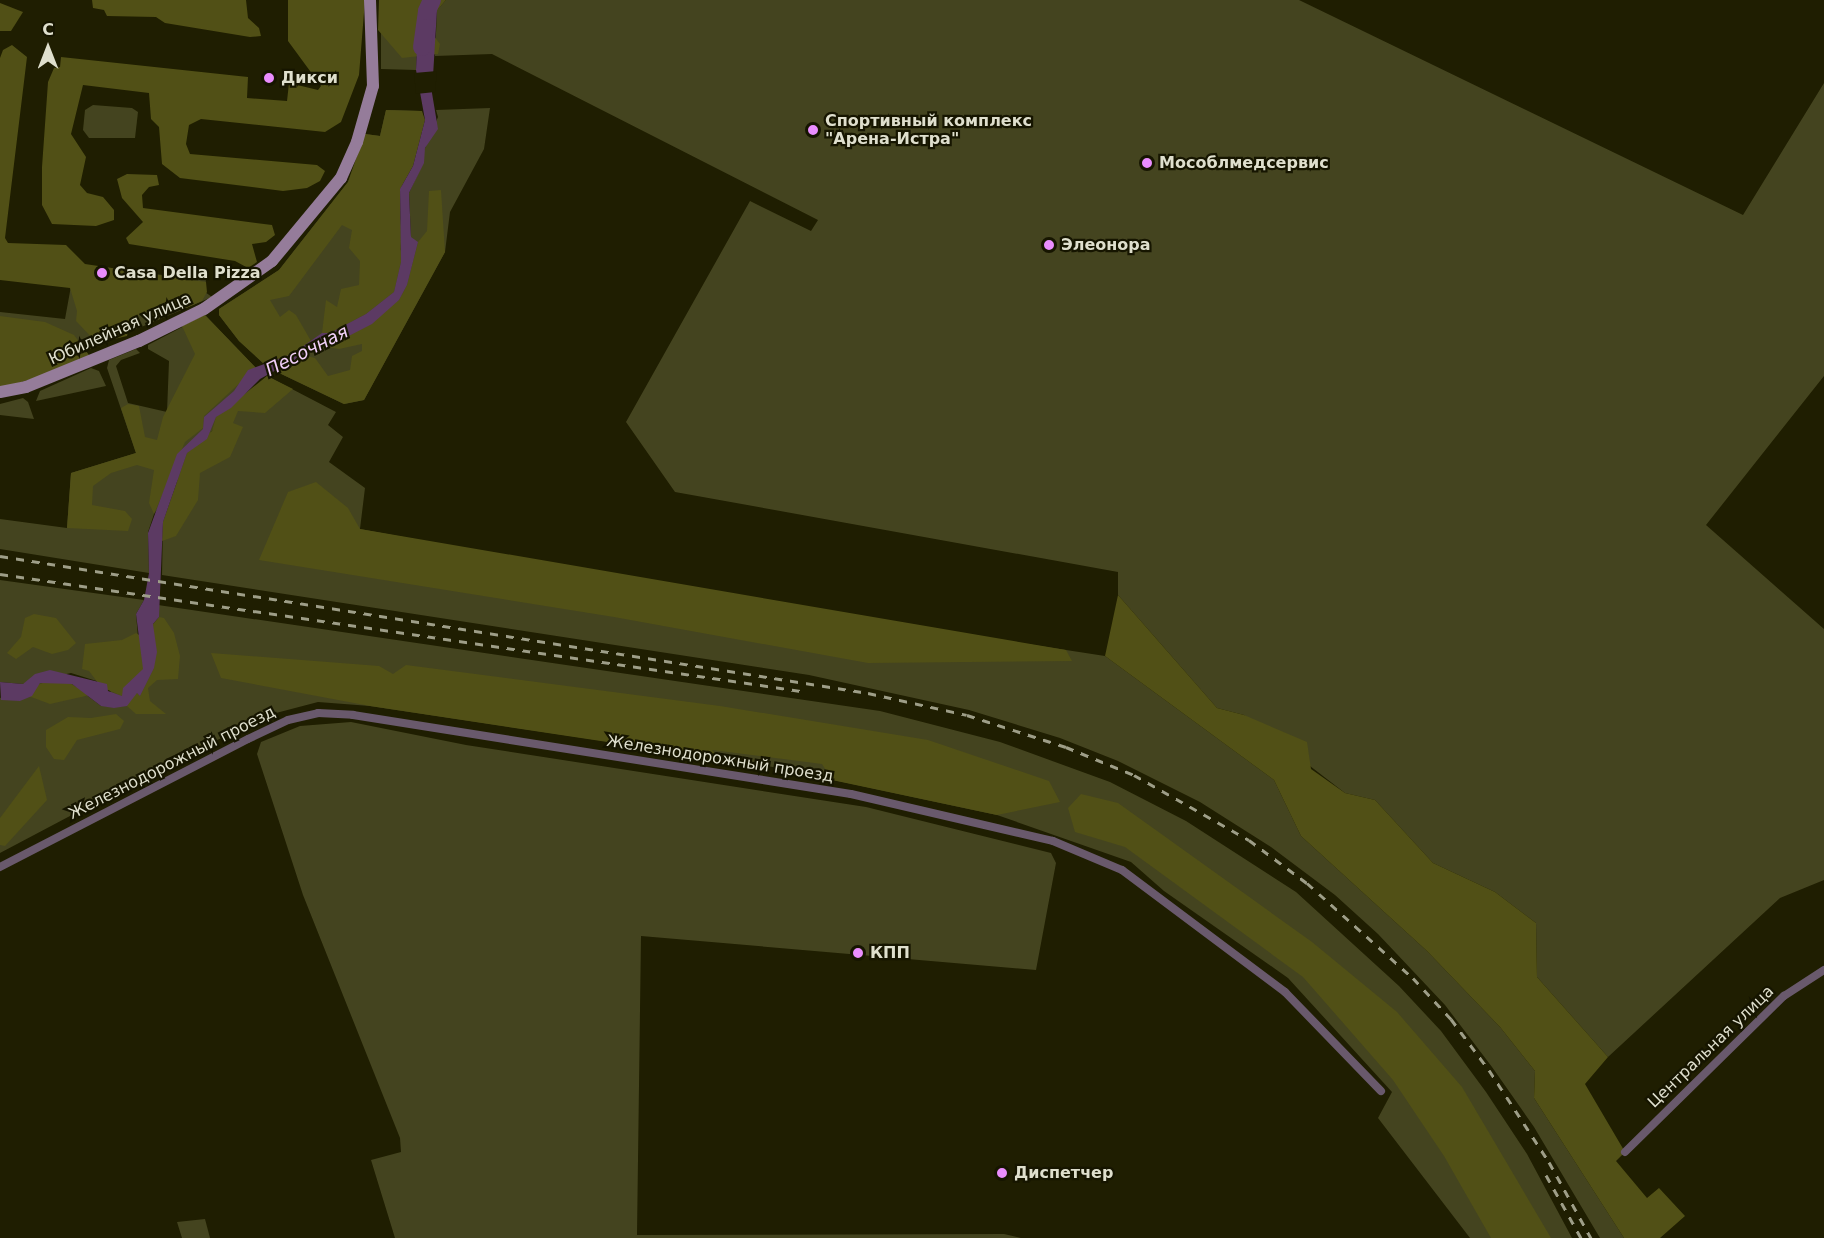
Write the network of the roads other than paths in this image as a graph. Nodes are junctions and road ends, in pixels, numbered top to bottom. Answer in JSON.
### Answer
{"nodes":[{"id":1,"x":370,"y":0,"type":"edge"},
{"id":2,"x":0,"y":392,"type":"edge"},
{"id":3,"x":0,"y":867,"type":"edge"},
{"id":4,"x":1824,"y":970,"type":"edge"},
{"id":5,"x":1381,"y":1091,"type":"dead end"},
{"id":6,"x":1625,"y":1152,"type":"dead end"}],
"edges":[{"from":1,"to":2,"type":"street","name":"Юбилейная улица"},
{"from":3,"to":5,"type":"street","name":"Железнодорожный проезд"},
{"from":4,"to":6,"type":"street","name":"Центральная улица"}]}
